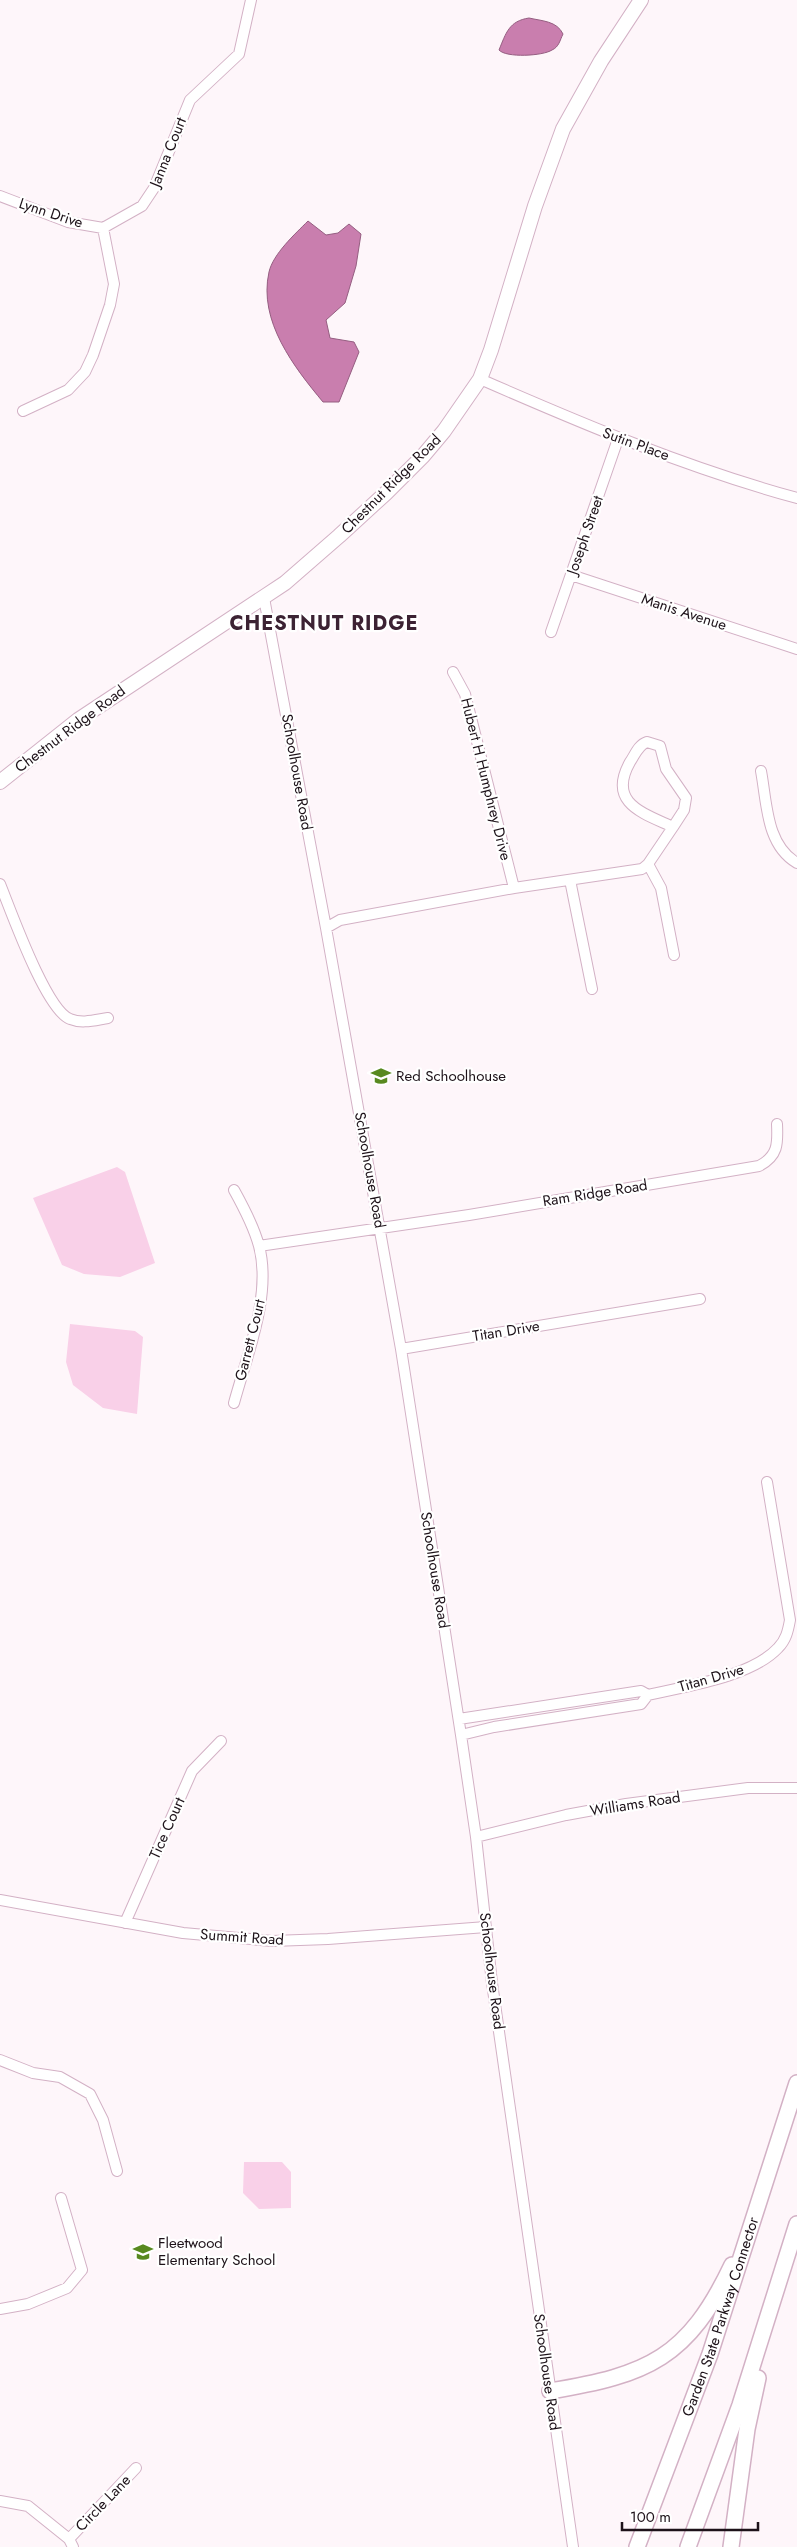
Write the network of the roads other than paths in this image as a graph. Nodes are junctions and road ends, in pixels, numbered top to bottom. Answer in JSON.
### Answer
{"nodes":[{"id":1,"x":251,"y":0,"type":"edge"},
{"id":2,"x":641,"y":0,"type":"edge"},
{"id":3,"x":0,"y":196,"type":"edge"},
{"id":4,"x":103,"y":228,"type":"junction"},
{"id":5,"x":480,"y":379,"type":"junction"},
{"id":6,"x":22,"y":412,"type":"dead end"},
{"id":7,"x":618,"y":439,"type":"junction"},
{"id":8,"x":797,"y":498,"type":"edge"},
{"id":9,"x":571,"y":575,"type":"junction"},
{"id":10,"x":264,"y":598,"type":"junction"},
{"id":11,"x":551,"y":632,"type":"dead end"},
{"id":12,"x":797,"y":649,"type":"edge"},
{"id":13,"x":453,"y":672,"type":"dead end"},
{"id":14,"x":761,"y":771,"type":"dead end"},
{"id":15,"x":0,"y":782,"type":"edge"},
{"id":16,"x":673,"y":827,"type":"junction"},
{"id":17,"x":797,"y":863,"type":"edge"},
{"id":18,"x":648,"y":864,"type":"junction"},
{"id":19,"x":570,"y":880,"type":"junction"},
{"id":20,"x":0,"y":884,"type":"edge"},
{"id":21,"x":514,"y":888,"type":"junction"},
{"id":22,"x":326,"y":928,"type":"junction"},
{"id":23,"x":674,"y":955,"type":"dead end"},
{"id":24,"x":592,"y":989,"type":"dead end"},
{"id":25,"x":108,"y":1018,"type":"dead end"},
{"id":26,"x":777,"y":1124,"type":"dead end"},
{"id":27,"x":234,"y":1190,"type":"dead end"},
{"id":28,"x":380,"y":1227,"type":"junction"},
{"id":29,"x":259,"y":1246,"type":"junction"},
{"id":30,"x":700,"y":1298,"type":"dead end"},
{"id":31,"x":400,"y":1349,"type":"junction"},
{"id":32,"x":234,"y":1403,"type":"dead end"},
{"id":33,"x":766,"y":1482,"type":"dead end"},
{"id":34,"x":648,"y":1696,"type":"junction"},
{"id":35,"x":459,"y":1719,"type":"junction"},
{"id":36,"x":461,"y":1735,"type":"junction"},
{"id":37,"x":221,"y":1741,"type":"dead end"},
{"id":38,"x":797,"y":1788,"type":"edge"},
{"id":39,"x":476,"y":1837,"type":"junction"},
{"id":40,"x":0,"y":1900,"type":"edge"},
{"id":41,"x":125,"y":1923,"type":"junction"},
{"id":42,"x":486,"y":1927,"type":"junction"},
{"id":43,"x":0,"y":2060,"type":"edge"},
{"id":44,"x":797,"y":2083,"type":"edge"},
{"id":45,"x":117,"y":2171,"type":"dead end"},
{"id":46,"x":61,"y":2198,"type":"dead end"},
{"id":47,"x":755,"y":2216,"type":"junction"},
{"id":48,"x":797,"y":2224,"type":"edge"},
{"id":49,"x":780,"y":2279,"type":"junction"},
{"id":50,"x":0,"y":2309,"type":"edge"},
{"id":51,"x":550,"y":2391,"type":"junction"},
{"id":52,"x":136,"y":2468,"type":"dead end"},
{"id":53,"x":0,"y":2501,"type":"edge"},
{"id":54,"x":71,"y":2543,"type":"edge"},
{"id":55,"x":573,"y":2547,"type":"edge"},
{"id":56,"x":637,"y":2547,"type":"edge"},
{"id":57,"x":688,"y":2547,"type":"edge"},
{"id":58,"x":731,"y":2547,"type":"edge"}],
"edges":[{"from":1,"to":4,"type":"street","name":"Janna Court"},
{"from":2,"to":5,"type":"main road","name":"Chestnut Ridge Road"},
{"from":3,"to":4,"type":"street","name":"Lynn Drive"},
{"from":4,"to":6,"type":"street"},
{"from":5,"to":7,"type":"street","name":"Sutin Place"},
{"from":5,"to":10,"type":"main road","name":"Chestnut Ridge Road"},
{"from":7,"to":8,"type":"street","name":"Sutin Place"},
{"from":7,"to":9,"type":"street","name":"Joseph Street"},
{"from":9,"to":11,"type":"street","name":"Joseph Street"},
{"from":9,"to":12,"type":"street","name":"Manis Avenue"},
{"from":10,"to":15,"type":"main road","name":"Chestnut Ridge Road"},
{"from":10,"to":22,"type":"street","name":"Schoolhouse Road"},
{"from":13,"to":21,"type":"street","name":"Hubert H Humphrey Drive"},
{"from":14,"to":17,"type":"street"},
{"from":16,"to":16,"type":"street"},
{"from":16,"to":18,"type":"street"},
{"from":18,"to":19,"type":"street"},
{"from":18,"to":23,"type":"street"},
{"from":19,"to":21,"type":"street"},
{"from":19,"to":24,"type":"street"},
{"from":20,"to":25,"type":"street"},
{"from":21,"to":22,"type":"street"},
{"from":22,"to":28,"type":"street","name":"Schoolhouse Road"},
{"from":26,"to":28,"type":"street","name":"Ram Ridge Road"},
{"from":27,"to":29,"type":"street","name":"Garrett Court"},
{"from":28,"to":29,"type":"street"},
{"from":28,"to":31,"type":"street","name":"Schoolhouse Road"},
{"from":29,"to":32,"type":"street","name":"Garrett Court"},
{"from":30,"to":31,"type":"street","name":"Titan Drive"},
{"from":31,"to":35,"type":"street","name":"Schoolhouse Road"},
{"from":33,"to":34,"type":"street","name":"Titan Drive"},
{"from":34,"to":35,"type":"street","name":"Titan Drive"},
{"from":34,"to":36,"type":"street","name":"Titan Drive"},
{"from":35,"to":36,"type":"street","name":"Schoolhouse Road"},
{"from":36,"to":39,"type":"street","name":"Schoolhouse Road"},
{"from":37,"to":41,"type":"street","name":"Tice Court"},
{"from":38,"to":39,"type":"street","name":"Williams Road"},
{"from":39,"to":42,"type":"street","name":"Schoolhouse Road"},
{"from":40,"to":41,"type":"street","name":"Summit Road"},
{"from":41,"to":42,"type":"street","name":"Summit Road"},
{"from":42,"to":51,"type":"street","name":"Schoolhouse Road"},
{"from":43,"to":45,"type":"street"},
{"from":44,"to":47,"type":"highway","name":"Garden State Parkway Connector"},
{"from":46,"to":50,"type":"street"},
{"from":47,"to":51,"type":"highway"},
{"from":47,"to":56,"type":"highway","name":"Garden State Parkway Connector"},
{"from":48,"to":49,"type":"highway"},
{"from":49,"to":57,"type":"highway"},
{"from":49,"to":58,"type":"highway"},
{"from":51,"to":55,"type":"street","name":"Schoolhouse Road"},
{"from":52,"to":54,"type":"street","name":"Circle Lane"},
{"from":53,"to":54,"type":"street"}]}
